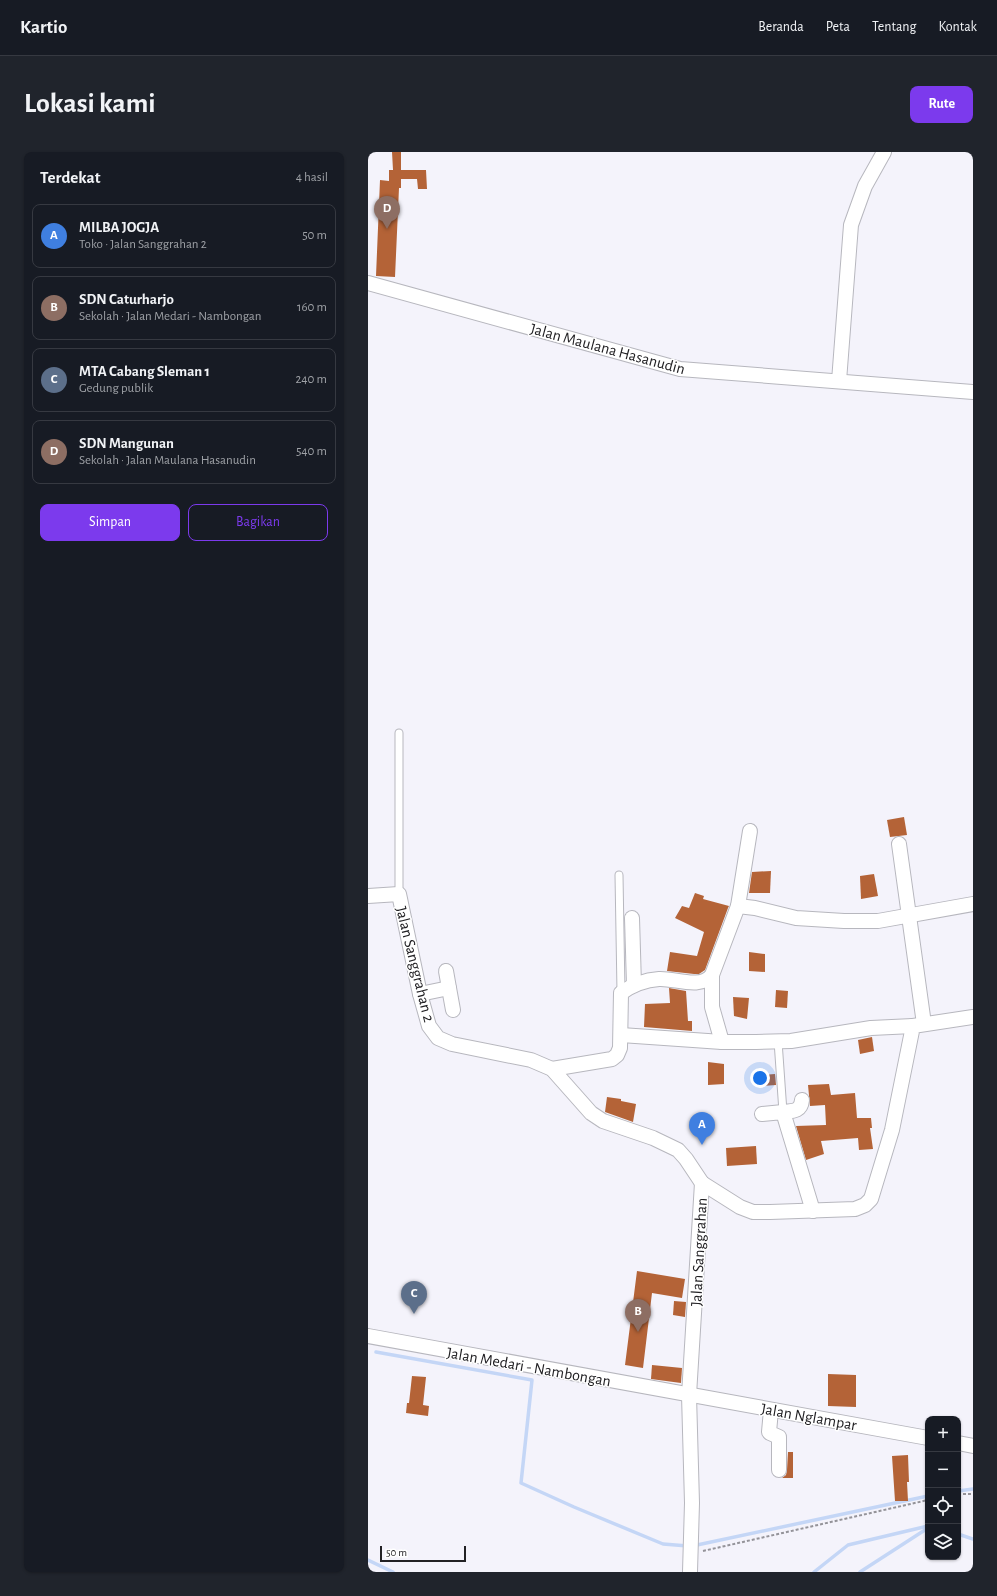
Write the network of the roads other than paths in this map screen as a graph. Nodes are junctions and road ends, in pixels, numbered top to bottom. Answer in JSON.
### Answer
{"nodes":[{"id":1,"x":884,"y":152,"type":"edge"},
{"id":2,"x":368,"y":283,"type":"edge"},
{"id":3,"x":839,"y":381,"type":"junction"},
{"id":4,"x":973,"y":392,"type":"edge"},
{"id":5,"x":399,"y":733,"type":"dead end"},
{"id":6,"x":750,"y":831,"type":"dead end"},
{"id":7,"x":899,"y":844,"type":"dead end"},
{"id":8,"x":620,"y":875,"type":"dead end"},
{"id":9,"x":399,"y":894,"type":"junction"},
{"id":10,"x":368,"y":896,"type":"edge"},
{"id":11,"x":973,"y":904,"type":"edge"},
{"id":12,"x":738,"y":906,"type":"junction"},
{"id":13,"x":910,"y":915,"type":"junction"},
{"id":14,"x":632,"y":918,"type":"dead end"},
{"id":15,"x":446,"y":971,"type":"dead end"},
{"id":16,"x":712,"y":976,"type":"junction"},
{"id":17,"x":634,"y":985,"type":"junction"},
{"id":18,"x":449,"y":988,"type":"junction"},
{"id":19,"x":621,"y":993,"type":"junction"},
{"id":20,"x":420,"y":994,"type":"junction"},
{"id":21,"x":453,"y":1010,"type":"dead end"},
{"id":22,"x":973,"y":1017,"type":"edge"},
{"id":23,"x":918,"y":1025,"type":"junction"},
{"id":24,"x":621,"y":1035,"type":"junction"},
{"id":25,"x":778,"y":1041,"type":"junction"},
{"id":26,"x":722,"y":1042,"type":"junction"},
{"id":27,"x":552,"y":1069,"type":"junction"},
{"id":28,"x":802,"y":1100,"type":"dead end"},
{"id":29,"x":783,"y":1112,"type":"junction"},
{"id":30,"x":762,"y":1114,"type":"dead end"},
{"id":31,"x":702,"y":1183,"type":"junction"},
{"id":32,"x":813,"y":1210,"type":"junction"},
{"id":33,"x":368,"y":1336,"type":"edge"},
{"id":34,"x":689,"y":1395,"type":"junction"},
{"id":35,"x":771,"y":1410,"type":"junction"},
{"id":36,"x":925,"y":1437,"type":"edge"},
{"id":37,"x":961,"y":1444,"type":"edge"},
{"id":38,"x":973,"y":1446,"type":"edge"},
{"id":39,"x":779,"y":1470,"type":"dead end"},
{"id":40,"x":690,"y":1572,"type":"edge"}],
"edges":[{"from":1,"to":3,"type":"street"},
{"from":2,"to":3,"type":"street","name":"Jalan Maulana Hasanudin"},
{"from":3,"to":4,"type":"street","name":"Jalan Maulana Hasanudin"},
{"from":5,"to":9,"type":"lane"},
{"from":6,"to":12,"type":"street"},
{"from":7,"to":13,"type":"street","name":"Jalan Sanggrahan"},
{"from":8,"to":19,"type":"lane"},
{"from":9,"to":10,"type":"street","name":"Jalan Sanggrahan 2"},
{"from":9,"to":20,"type":"street","name":"Jalan Sanggrahan 2"},
{"from":11,"to":13,"type":"street"},
{"from":12,"to":13,"type":"street"},
{"from":12,"to":16,"type":"street"},
{"from":13,"to":23,"type":"street","name":"Jalan Sanggrahan"},
{"from":14,"to":17,"type":"street"},
{"from":15,"to":18,"type":"street"},
{"from":16,"to":17,"type":"street"},
{"from":16,"to":26,"type":"street"},
{"from":17,"to":19,"type":"street"},
{"from":18,"to":20,"type":"street"},
{"from":18,"to":21,"type":"street"},
{"from":19,"to":24,"type":"street"},
{"from":20,"to":27,"type":"street","name":"Jalan Sanggrahan 2"},
{"from":22,"to":23,"type":"street"},
{"from":23,"to":25,"type":"street"},
{"from":23,"to":32,"type":"street","name":"Jalan Sanggrahan"},
{"from":24,"to":26,"type":"street"},
{"from":24,"to":27,"type":"street"},
{"from":25,"to":26,"type":"street"},
{"from":25,"to":29,"type":"lane"},
{"from":27,"to":31,"type":"street","name":"Jalan Sanggrahan 2"},
{"from":28,"to":29,"type":"street"},
{"from":29,"to":30,"type":"street"},
{"from":29,"to":32,"type":"street"},
{"from":31,"to":32,"type":"street","name":"Jalan Sanggrahan"},
{"from":31,"to":34,"type":"street","name":"Jalan Sanggrahan"},
{"from":33,"to":34,"type":"street","name":"Jalan Medari - Nambongan"},
{"from":34,"to":35,"type":"street","name":"Jalan Nglampar"},
{"from":34,"to":40,"type":"street","name":"Jalan Sanggrahan"},
{"from":35,"to":36,"type":"street","name":"Jalan Nglampar"},
{"from":35,"to":39,"type":"street"},
{"from":37,"to":38,"type":"street"}]}
